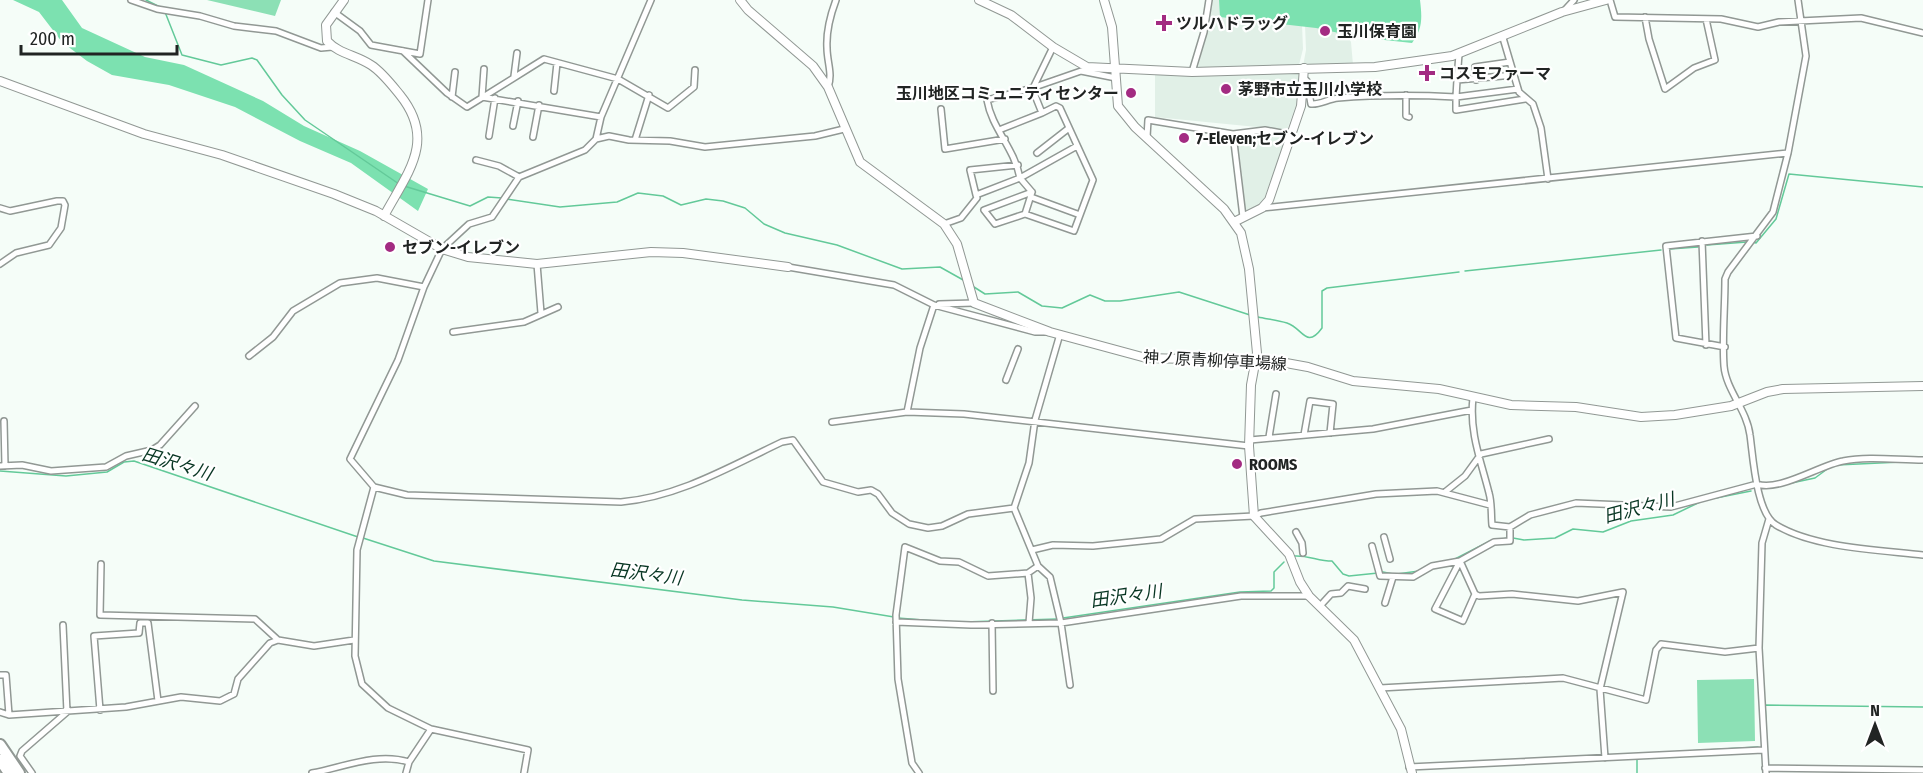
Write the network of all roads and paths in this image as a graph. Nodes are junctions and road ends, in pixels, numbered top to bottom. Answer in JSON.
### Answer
{"nodes":[{"id":1,"x":131,"y":0,"type":"edge"},
{"id":2,"x":344,"y":0,"type":"edge"},
{"id":3,"x":428,"y":0,"type":"edge"},
{"id":4,"x":651,"y":0,"type":"edge"},
{"id":5,"x":740,"y":0,"type":"edge"},
{"id":6,"x":836,"y":0,"type":"edge"},
{"id":7,"x":979,"y":0,"type":"edge"},
{"id":8,"x":1104,"y":0,"type":"edge"},
{"id":9,"x":1208,"y":0,"type":"edge"},
{"id":10,"x":1574,"y":0,"type":"edge"},
{"id":11,"x":1608,"y":0,"type":"edge"},
{"id":12,"x":1798,"y":0,"type":"edge"},
{"id":13,"x":334,"y":12,"type":"junction"},
{"id":14,"x":1562,"y":12,"type":"junction"},
{"id":15,"x":1645,"y":18,"type":"junction"},
{"id":16,"x":1706,"y":19,"type":"junction"},
{"id":17,"x":1801,"y":21,"type":"junction"},
{"id":18,"x":1923,"y":33,"type":"edge"},
{"id":19,"x":1503,"y":38,"type":"junction"},
{"id":20,"x":332,"y":47,"type":"junction"},
{"id":21,"x":1053,"y":47,"type":"junction"},
{"id":22,"x":403,"y":51,"type":"junction"},
{"id":23,"x":517,"y":53,"type":"dead end"},
{"id":24,"x":1459,"y":54,"type":"junction"},
{"id":25,"x":1510,"y":62,"type":"junction"},
{"id":26,"x":557,"y":63,"type":"junction"},
{"id":27,"x":1304,"y":68,"type":"junction"},
{"id":28,"x":484,"y":69,"type":"dead end"},
{"id":29,"x":695,"y":70,"type":"dead end"},
{"id":30,"x":454,"y":72,"type":"dead end"},
{"id":31,"x":1192,"y":72,"type":"junction"},
{"id":32,"x":1115,"y":74,"type":"junction"},
{"id":33,"x":1514,"y":75,"type":"junction"},
{"id":34,"x":514,"y":76,"type":"junction"},
{"id":35,"x":1304,"y":78,"type":"junction"},
{"id":36,"x":618,"y":79,"type":"junction"},
{"id":37,"x":1486,"y":79,"type":"junction"},
{"id":38,"x":1457,"y":80,"type":"junction"},
{"id":39,"x":1476,"y":80,"type":"junction"},
{"id":40,"x":0,"y":81,"type":"edge"},
{"id":41,"x":828,"y":87,"type":"junction"},
{"id":42,"x":1033,"y":87,"type":"junction"},
{"id":43,"x":1518,"y":89,"type":"junction"},
{"id":44,"x":554,"y":91,"type":"dead end"},
{"id":45,"x":1487,"y":93,"type":"junction"},
{"id":46,"x":649,"y":95,"type":"junction"},
{"id":47,"x":1406,"y":95,"type":"junction"},
{"id":48,"x":482,"y":97,"type":"junction"},
{"id":49,"x":1456,"y":97,"type":"junction"},
{"id":50,"x":452,"y":98,"type":"junction"},
{"id":51,"x":495,"y":98,"type":"junction"},
{"id":52,"x":1525,"y":99,"type":"junction"},
{"id":53,"x":518,"y":101,"type":"junction"},
{"id":54,"x":539,"y":105,"type":"junction"},
{"id":55,"x":941,"y":109,"type":"dead end"},
{"id":56,"x":1042,"y":113,"type":"junction"},
{"id":57,"x":602,"y":117,"type":"junction"},
{"id":58,"x":1409,"y":117,"type":"dead end"},
{"id":59,"x":513,"y":126,"type":"dead end"},
{"id":60,"x":1069,"y":128,"type":"junction"},
{"id":61,"x":844,"y":129,"type":"junction"},
{"id":62,"x":999,"y":130,"type":"junction"},
{"id":63,"x":1233,"y":134,"type":"junction"},
{"id":64,"x":1287,"y":134,"type":"dead end"},
{"id":65,"x":489,"y":136,"type":"dead end"},
{"id":66,"x":533,"y":136,"type":"dead end"},
{"id":67,"x":1147,"y":137,"type":"junction"},
{"id":68,"x":596,"y":139,"type":"junction"},
{"id":69,"x":1005,"y":139,"type":"junction"},
{"id":70,"x":635,"y":140,"type":"junction"},
{"id":71,"x":1077,"y":146,"type":"junction"},
{"id":72,"x":1037,"y":153,"type":"dead end"},
{"id":73,"x":1788,"y":153,"type":"junction"},
{"id":74,"x":476,"y":160,"type":"dead end"},
{"id":75,"x":1018,"y":165,"type":"junction"},
{"id":76,"x":519,"y":177,"type":"junction"},
{"id":77,"x":1020,"y":178,"type":"junction"},
{"id":78,"x":1548,"y":179,"type":"junction"},
{"id":79,"x":976,"y":195,"type":"junction"},
{"id":80,"x":1032,"y":195,"type":"junction"},
{"id":81,"x":0,"y":208,"type":"edge"},
{"id":82,"x":1262,"y":208,"type":"junction"},
{"id":83,"x":1025,"y":214,"type":"junction"},
{"id":84,"x":384,"y":216,"type":"junction"},
{"id":85,"x":1080,"y":216,"type":"junction"},
{"id":86,"x":1243,"y":217,"type":"junction"},
{"id":87,"x":1234,"y":222,"type":"junction"},
{"id":88,"x":944,"y":224,"type":"junction"},
{"id":89,"x":1753,"y":240,"type":"junction"},
{"id":90,"x":1702,"y":241,"type":"junction"},
{"id":91,"x":442,"y":249,"type":"junction"},
{"id":92,"x":0,"y":264,"type":"edge"},
{"id":93,"x":537,"y":264,"type":"junction"},
{"id":94,"x":788,"y":267,"type":"joint"},
{"id":95,"x":424,"y":287,"type":"junction"},
{"id":96,"x":974,"y":303,"type":"junction"},
{"id":97,"x":934,"y":305,"type":"junction"},
{"id":98,"x":558,"y":307,"type":"dead end"},
{"id":99,"x":541,"y":313,"type":"junction"},
{"id":100,"x":453,"y":332,"type":"dead end"},
{"id":101,"x":1050,"y":332,"type":"junction"},
{"id":102,"x":1060,"y":334,"type":"junction"},
{"id":103,"x":1706,"y":345,"type":"junction"},
{"id":104,"x":1725,"y":347,"type":"junction"},
{"id":105,"x":1018,"y":349,"type":"dead end"},
{"id":106,"x":249,"y":356,"type":"dead end"},
{"id":107,"x":1257,"y":360,"type":"junction"},
{"id":108,"x":1006,"y":380,"type":"dead end"},
{"id":109,"x":1923,"y":386,"type":"edge"},
{"id":110,"x":1276,"y":394,"type":"dead end"},
{"id":111,"x":1473,"y":398,"type":"junction"},
{"id":112,"x":1740,"y":403,"type":"junction"},
{"id":113,"x":195,"y":406,"type":"dead end"},
{"id":114,"x":1472,"y":410,"type":"junction"},
{"id":115,"x":907,"y":412,"type":"junction"},
{"id":116,"x":1035,"y":420,"type":"junction"},
{"id":117,"x":4,"y":421,"type":"dead end"},
{"id":118,"x":832,"y":422,"type":"dead end"},
{"id":119,"x":1330,"y":433,"type":"junction"},
{"id":120,"x":1304,"y":435,"type":"junction"},
{"id":121,"x":1269,"y":437,"type":"junction"},
{"id":122,"x":1550,"y":439,"type":"dead end"},
{"id":123,"x":1250,"y":443,"type":"junction"},
{"id":124,"x":1478,"y":459,"type":"junction"},
{"id":125,"x":1923,"y":460,"type":"edge"},
{"id":126,"x":3,"y":466,"type":"edge"},
{"id":127,"x":1757,"y":484,"type":"junction"},
{"id":128,"x":374,"y":487,"type":"junction"},
{"id":129,"x":1445,"y":492,"type":"junction"},
{"id":130,"x":1490,"y":505,"type":"junction"},
{"id":131,"x":1014,"y":508,"type":"junction"},
{"id":132,"x":1254,"y":516,"type":"junction"},
{"id":133,"x":1769,"y":519,"type":"junction"},
{"id":134,"x":1510,"y":527,"type":"junction"},
{"id":135,"x":1296,"y":532,"type":"dead end"},
{"id":136,"x":1384,"y":537,"type":"dead end"},
{"id":137,"x":1372,"y":546,"type":"dead end"},
{"id":138,"x":1032,"y":550,"type":"junction"},
{"id":139,"x":1303,"y":553,"type":"dead end"},
{"id":140,"x":1923,"y":555,"type":"edge"},
{"id":141,"x":1390,"y":559,"type":"dead end"},
{"id":142,"x":1460,"y":561,"type":"junction"},
{"id":143,"x":101,"y":564,"type":"dead end"},
{"id":144,"x":1038,"y":566,"type":"junction"},
{"id":145,"x":1028,"y":573,"type":"junction"},
{"id":146,"x":1393,"y":577,"type":"junction"},
{"id":147,"x":1365,"y":589,"type":"dead end"},
{"id":148,"x":1475,"y":594,"type":"junction"},
{"id":149,"x":1309,"y":596,"type":"junction"},
{"id":150,"x":1385,"y":603,"type":"dead end"},
{"id":151,"x":1320,"y":606,"type":"junction"},
{"id":152,"x":896,"y":619,"type":"junction"},
{"id":153,"x":1029,"y":621,"type":"junction"},
{"id":154,"x":992,"y":623,"type":"junction"},
{"id":155,"x":1061,"y":623,"type":"junction"},
{"id":156,"x":63,"y":625,"type":"dead end"},
{"id":157,"x":278,"y":640,"type":"junction"},
{"id":158,"x":354,"y":640,"type":"junction"},
{"id":159,"x":1759,"y":648,"type":"junction"},
{"id":160,"x":0,"y":675,"type":"edge"},
{"id":161,"x":1070,"y":685,"type":"dead end"},
{"id":162,"x":1380,"y":688,"type":"junction"},
{"id":163,"x":1600,"y":689,"type":"junction"},
{"id":164,"x":993,"y":691,"type":"dead end"},
{"id":165,"x":158,"y":701,"type":"junction"},
{"id":166,"x":100,"y":710,"type":"junction"},
{"id":167,"x":0,"y":712,"type":"edge"},
{"id":168,"x":67,"y":712,"type":"junction"},
{"id":169,"x":9,"y":715,"type":"junction"},
{"id":170,"x":431,"y":729,"type":"junction"},
{"id":171,"x":0,"y":745,"type":"edge"},
{"id":172,"x":1763,"y":750,"type":"junction"},
{"id":173,"x":1605,"y":758,"type":"junction"},
{"id":174,"x":0,"y":760,"type":"edge"},
{"id":175,"x":409,"y":762,"type":"junction"},
{"id":176,"x":1411,"y":770,"type":"edge"},
{"id":177,"x":1766,"y":770,"type":"edge"},
{"id":178,"x":1923,"y":770,"type":"edge"},
{"id":179,"x":9,"y":773,"type":"edge"},
{"id":180,"x":19,"y":773,"type":"edge"},
{"id":181,"x":32,"y":773,"type":"edge"},
{"id":182,"x":312,"y":773,"type":"edge"},
{"id":183,"x":406,"y":773,"type":"edge"},
{"id":184,"x":524,"y":773,"type":"edge"},
{"id":185,"x":919,"y":773,"type":"edge"}],
"edges":[{"from":1,"to":20,"type":"street"},
{"from":2,"to":13,"type":"street"},
{"from":3,"to":22,"type":"street"},
{"from":4,"to":36,"type":"street"},
{"from":5,"to":41,"type":"street"},
{"from":6,"to":41,"type":"street"},
{"from":7,"to":21,"type":"street"},
{"from":8,"to":32,"type":"street"},
{"from":9,"to":31,"type":"street"},
{"from":10,"to":14,"type":"street"},
{"from":11,"to":14,"type":"street"},
{"from":11,"to":15,"type":"street"},
{"from":12,"to":17,"type":"street"},
{"from":13,"to":20,"type":"street"},
{"from":13,"to":22,"type":"street"},
{"from":14,"to":19,"type":"street"},
{"from":15,"to":16,"type":"street"},
{"from":15,"to":16,"type":"street"},
{"from":16,"to":17,"type":"street"},
{"from":17,"to":18,"type":"street"},
{"from":17,"to":73,"type":"street"},
{"from":19,"to":24,"type":"street"},
{"from":19,"to":25,"type":"street"},
{"from":20,"to":84,"type":"street"},
{"from":21,"to":32,"type":"street"},
{"from":21,"to":42,"type":"street"},
{"from":22,"to":50,"type":"street"},
{"from":23,"to":34,"type":"street"},
{"from":24,"to":27,"type":"street"},
{"from":24,"to":38,"type":"street"},
{"from":25,"to":33,"type":"street"},
{"from":25,"to":39,"type":"street"},
{"from":26,"to":34,"type":"street"},
{"from":26,"to":36,"type":"street"},
{"from":26,"to":44,"type":"street"},
{"from":27,"to":31,"type":"street"},
{"from":27,"to":35,"type":"street"},
{"from":28,"to":48,"type":"street"},
{"from":29,"to":46,"type":"street"},
{"from":30,"to":50,"type":"street"},
{"from":31,"to":32,"type":"street"},
{"from":32,"to":42,"type":"street"},
{"from":32,"to":67,"type":"street"},
{"from":33,"to":37,"type":"street"},
{"from":33,"to":43,"type":"street"},
{"from":34,"to":48,"type":"street"},
{"from":35,"to":47,"type":"street"},
{"from":35,"to":82,"type":"street"},
{"from":36,"to":46,"type":"street"},
{"from":36,"to":57,"type":"street"},
{"from":37,"to":39,"type":"street"},
{"from":37,"to":45,"type":"street"},
{"from":38,"to":39,"type":"street"},
{"from":38,"to":49,"type":"street"},
{"from":40,"to":84,"type":"street"},
{"from":41,"to":61,"type":"street"},
{"from":42,"to":56,"type":"street"},
{"from":42,"to":62,"type":"street"},
{"from":43,"to":45,"type":"street"},
{"from":43,"to":52,"type":"street"},
{"from":45,"to":49,"type":"street"},
{"from":46,"to":70,"type":"street"},
{"from":47,"to":49,"type":"street"},
{"from":47,"to":58,"type":"street"},
{"from":48,"to":50,"type":"street"},
{"from":48,"to":51,"type":"street"},
{"from":49,"to":52,"type":"street"},
{"from":51,"to":53,"type":"street"},
{"from":51,"to":65,"type":"street"},
{"from":52,"to":78,"type":"street"},
{"from":53,"to":54,"type":"street"},
{"from":53,"to":59,"type":"street"},
{"from":54,"to":57,"type":"street"},
{"from":54,"to":66,"type":"street"},
{"from":55,"to":69,"type":"street"},
{"from":56,"to":60,"type":"street"},
{"from":56,"to":62,"type":"street"},
{"from":57,"to":68,"type":"street"},
{"from":60,"to":71,"type":"street"},
{"from":60,"to":72,"type":"street"},
{"from":61,"to":70,"type":"street"},
{"from":61,"to":88,"type":"street"},
{"from":62,"to":69,"type":"street"},
{"from":63,"to":64,"type":"street"},
{"from":63,"to":67,"type":"street"},
{"from":63,"to":86,"type":"street"},
{"from":67,"to":87,"type":"street"},
{"from":68,"to":70,"type":"street"},
{"from":68,"to":76,"type":"street"},
{"from":69,"to":75,"type":"street"},
{"from":71,"to":77,"type":"street"},
{"from":71,"to":85,"type":"street"},
{"from":73,"to":78,"type":"street"},
{"from":73,"to":89,"type":"street"},
{"from":74,"to":76,"type":"street"},
{"from":75,"to":77,"type":"street"},
{"from":75,"to":79,"type":"street"},
{"from":76,"to":91,"type":"street"},
{"from":77,"to":79,"type":"street"},
{"from":77,"to":80,"type":"street"},
{"from":78,"to":82,"type":"street"},
{"from":79,"to":88,"type":"street"},
{"from":80,"to":83,"type":"street"},
{"from":80,"to":83,"type":"street"},
{"from":80,"to":85,"type":"street"},
{"from":81,"to":92,"type":"street"},
{"from":82,"to":86,"type":"street"},
{"from":83,"to":85,"type":"street"},
{"from":84,"to":91,"type":"street"},
{"from":86,"to":87,"type":"street"},
{"from":87,"to":107,"type":"street"},
{"from":88,"to":96,"type":"street"},
{"from":89,"to":90,"type":"street"},
{"from":89,"to":104,"type":"street"},
{"from":90,"to":103,"type":"street"},
{"from":90,"to":103,"type":"street"},
{"from":91,"to":93,"type":"street"},
{"from":91,"to":95,"type":"street"},
{"from":93,"to":94,"type":"street"},
{"from":93,"to":99,"type":"street"},
{"from":94,"to":97,"type":"street"},
{"from":95,"to":106,"type":"street"},
{"from":95,"to":128,"type":"street"},
{"from":96,"to":97,"type":"street"},
{"from":96,"to":101,"type":"street","name":"神ノ原青柳停車場線"},
{"from":97,"to":101,"type":"street"},
{"from":97,"to":115,"type":"street"},
{"from":98,"to":99,"type":"street"},
{"from":99,"to":100,"type":"street"},
{"from":101,"to":102,"type":"street","name":"神ノ原青柳停車場線"},
{"from":102,"to":107,"type":"street","name":"神ノ原青柳停車場線"},
{"from":102,"to":116,"type":"street"},
{"from":103,"to":104,"type":"street"},
{"from":104,"to":112,"type":"street"},
{"from":105,"to":108,"type":"street"},
{"from":107,"to":111,"type":"street","name":"神ノ原青柳停車場線"},
{"from":107,"to":123,"type":"street"},
{"from":109,"to":112,"type":"street","name":"神ノ原青柳停車場線"},
{"from":110,"to":121,"type":"street"},
{"from":111,"to":112,"type":"street","name":"神ノ原青柳停車場線"},
{"from":111,"to":114,"type":"street"},
{"from":112,"to":127,"type":"street"},
{"from":113,"to":126,"type":"street"},
{"from":114,"to":119,"type":"street"},
{"from":114,"to":124,"type":"street"},
{"from":115,"to":116,"type":"street"},
{"from":115,"to":118,"type":"street"},
{"from":116,"to":123,"type":"street"},
{"from":116,"to":131,"type":"street"},
{"from":117,"to":126,"type":"street"},
{"from":119,"to":120,"type":"street"},
{"from":119,"to":120,"type":"street"},
{"from":120,"to":121,"type":"street"},
{"from":121,"to":123,"type":"street"},
{"from":122,"to":124,"type":"street"},
{"from":123,"to":132,"type":"street"},
{"from":124,"to":129,"type":"street"},
{"from":124,"to":130,"type":"street"},
{"from":125,"to":127,"type":"street"},
{"from":127,"to":133,"type":"street"},
{"from":127,"to":134,"type":"street"},
{"from":128,"to":131,"type":"street"},
{"from":128,"to":158,"type":"street"},
{"from":129,"to":130,"type":"street"},
{"from":129,"to":132,"type":"street"},
{"from":130,"to":134,"type":"street"},
{"from":131,"to":138,"type":"street"},
{"from":132,"to":138,"type":"street"},
{"from":132,"to":149,"type":"street"},
{"from":133,"to":140,"type":"street"},
{"from":133,"to":159,"type":"street"},
{"from":134,"to":142,"type":"street"},
{"from":135,"to":139,"type":"street"},
{"from":136,"to":141,"type":"street"},
{"from":137,"to":146,"type":"street"},
{"from":138,"to":144,"type":"street"},
{"from":142,"to":146,"type":"street"},
{"from":142,"to":148,"type":"street"},
{"from":142,"to":148,"type":"street"},
{"from":143,"to":157,"type":"street"},
{"from":144,"to":145,"type":"street"},
{"from":144,"to":155,"type":"street"},
{"from":145,"to":152,"type":"street"},
{"from":145,"to":153,"type":"street"},
{"from":146,"to":150,"type":"street"},
{"from":147,"to":151,"type":"street"},
{"from":148,"to":163,"type":"street"},
{"from":149,"to":151,"type":"street"},
{"from":149,"to":155,"type":"street"},
{"from":151,"to":162,"type":"street"},
{"from":152,"to":154,"type":"street"},
{"from":152,"to":185,"type":"street"},
{"from":153,"to":154,"type":"street"},
{"from":153,"to":155,"type":"street"},
{"from":154,"to":164,"type":"street"},
{"from":155,"to":161,"type":"street"},
{"from":156,"to":168,"type":"street"},
{"from":157,"to":158,"type":"street"},
{"from":157,"to":165,"type":"street"},
{"from":158,"to":170,"type":"street"},
{"from":159,"to":163,"type":"street"},
{"from":159,"to":172,"type":"street"},
{"from":160,"to":169,"type":"street"},
{"from":162,"to":163,"type":"street"},
{"from":162,"to":176,"type":"street"},
{"from":163,"to":173,"type":"street"},
{"from":165,"to":166,"type":"street"},
{"from":165,"to":166,"type":"street"},
{"from":166,"to":168,"type":"street"},
{"from":167,"to":169,"type":"street"},
{"from":168,"to":169,"type":"street"},
{"from":168,"to":181,"type":"street"},
{"from":170,"to":175,"type":"street"},
{"from":170,"to":184,"type":"street"},
{"from":171,"to":180,"type":"highway"},
{"from":172,"to":173,"type":"street"},
{"from":172,"to":177,"type":"street"},
{"from":173,"to":176,"type":"street"},
{"from":174,"to":179,"type":"highway"},
{"from":175,"to":182,"type":"street"},
{"from":175,"to":183,"type":"street"},
{"from":177,"to":178,"type":"street"}]}
